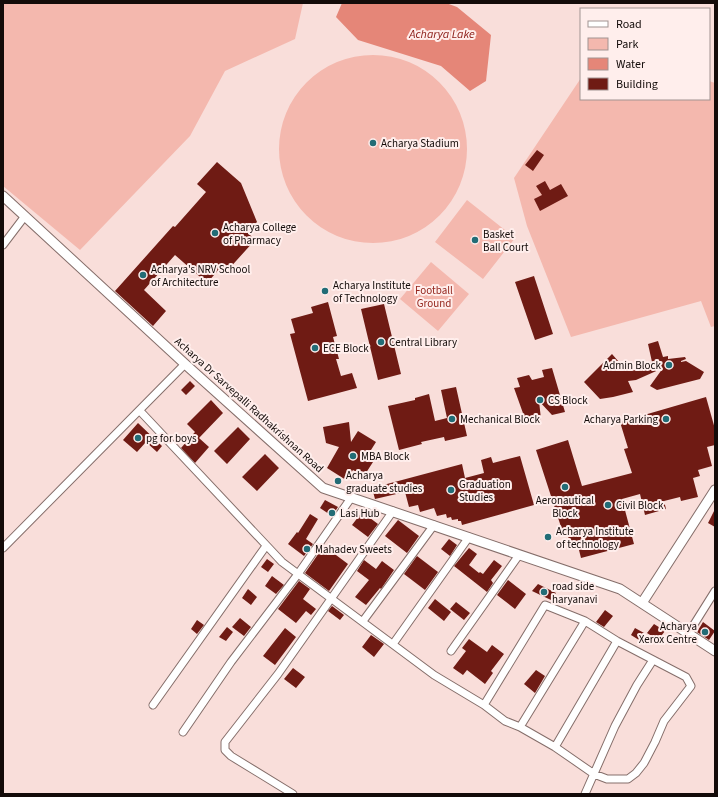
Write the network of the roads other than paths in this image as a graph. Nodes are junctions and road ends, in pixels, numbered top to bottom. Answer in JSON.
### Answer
{"nodes":[{"id":1,"x":3,"y":196,"type":"edge"},
{"id":2,"x":25,"y":216,"type":"junction"},
{"id":3,"x":3,"y":245,"type":"edge"},
{"id":4,"x":185,"y":364,"type":"junction"},
{"id":5,"x":140,"y":411,"type":"junction"},
{"id":6,"x":715,"y":490,"type":"edge"},
{"id":7,"x":351,"y":498,"type":"junction"},
{"id":8,"x":393,"y":511,"type":"junction"},
{"id":9,"x":434,"y":525,"type":"junction"},
{"id":10,"x":469,"y":537,"type":"junction"},
{"id":11,"x":266,"y":546,"type":"junction"},
{"id":12,"x":3,"y":548,"type":"edge"},
{"id":13,"x":519,"y":555,"type":"junction"},
{"id":14,"x":298,"y":574,"type":"junction"},
{"id":15,"x":715,"y":592,"type":"edge"},
{"id":16,"x":331,"y":598,"type":"junction"},
{"id":17,"x":642,"y":603,"type":"junction"},
{"id":18,"x":363,"y":621,"type":"junction"},
{"id":19,"x":585,"y":621,"type":"junction"},
{"id":20,"x":688,"y":634,"type":"junction"},
{"id":21,"x":617,"y":641,"type":"junction"},
{"id":22,"x":393,"y":644,"type":"junction"},
{"id":23,"x":451,"y":651,"type":"dead end"},
{"id":24,"x":715,"y":651,"type":"edge"},
{"id":25,"x":653,"y":660,"type":"junction"},
{"id":26,"x":153,"y":705,"type":"dead end"},
{"id":27,"x":484,"y":705,"type":"junction"},
{"id":28,"x":520,"y":727,"type":"junction"},
{"id":29,"x":183,"y":732,"type":"dead end"},
{"id":30,"x":555,"y":747,"type":"junction"},
{"id":31,"x":594,"y":774,"type":"junction"},
{"id":32,"x":293,"y":794,"type":"edge"},
{"id":33,"x":585,"y":794,"type":"edge"}],
"edges":[{"from":1,"to":2,"type":"street","name":"Acharya Dr Sarvepalli Radhakrishnan Road"},
{"from":2,"to":3,"type":"street"},
{"from":2,"to":4,"type":"street","name":"Acharya Dr Sarvepalli Radhakrishnan Road"},
{"from":4,"to":5,"type":"street"},
{"from":4,"to":7,"type":"street","name":"Acharya Dr Sarvepalli Radhakrishnan Road"},
{"from":5,"to":11,"type":"street"},
{"from":5,"to":12,"type":"street"},
{"from":6,"to":17,"type":"street"},
{"from":7,"to":8,"type":"street","name":"Acharya Dr Sarvepalli Radhakrishnan Road"},
{"from":7,"to":14,"type":"street"},
{"from":8,"to":9,"type":"street","name":"Acharya Dr Sarvepalli Radhakrishnan Road"},
{"from":8,"to":16,"type":"street"},
{"from":9,"to":10,"type":"street","name":"Acharya Dr Sarvepalli Radhakrishnan Road"},
{"from":9,"to":18,"type":"street"},
{"from":10,"to":13,"type":"street","name":"Acharya Dr Sarvepalli Radhakrishnan Road"},
{"from":10,"to":22,"type":"street"},
{"from":11,"to":14,"type":"street"},
{"from":11,"to":26,"type":"street"},
{"from":13,"to":17,"type":"street","name":"Acharya Dr Sarvepalli Radhakrishnan Road"},
{"from":13,"to":23,"type":"street"},
{"from":14,"to":16,"type":"street"},
{"from":14,"to":29,"type":"street"},
{"from":15,"to":20,"type":"street"},
{"from":16,"to":18,"type":"street"},
{"from":16,"to":32,"type":"street"},
{"from":17,"to":20,"type":"street","name":"Acharya Dr Sarvepalli Radhakrishnan Road"},
{"from":18,"to":22,"type":"street"},
{"from":19,"to":21,"type":"street"},
{"from":19,"to":27,"type":"street"},
{"from":19,"to":28,"type":"street"},
{"from":20,"to":24,"type":"street","name":"Acharya Dr Sarvepalli Radhakrishnan Road"},
{"from":21,"to":25,"type":"street"},
{"from":21,"to":30,"type":"street"},
{"from":22,"to":27,"type":"street"},
{"from":25,"to":31,"type":"street"},
{"from":25,"to":31,"type":"street"},
{"from":27,"to":28,"type":"street"},
{"from":28,"to":30,"type":"street"},
{"from":30,"to":31,"type":"street"},
{"from":31,"to":33,"type":"street"}]}
